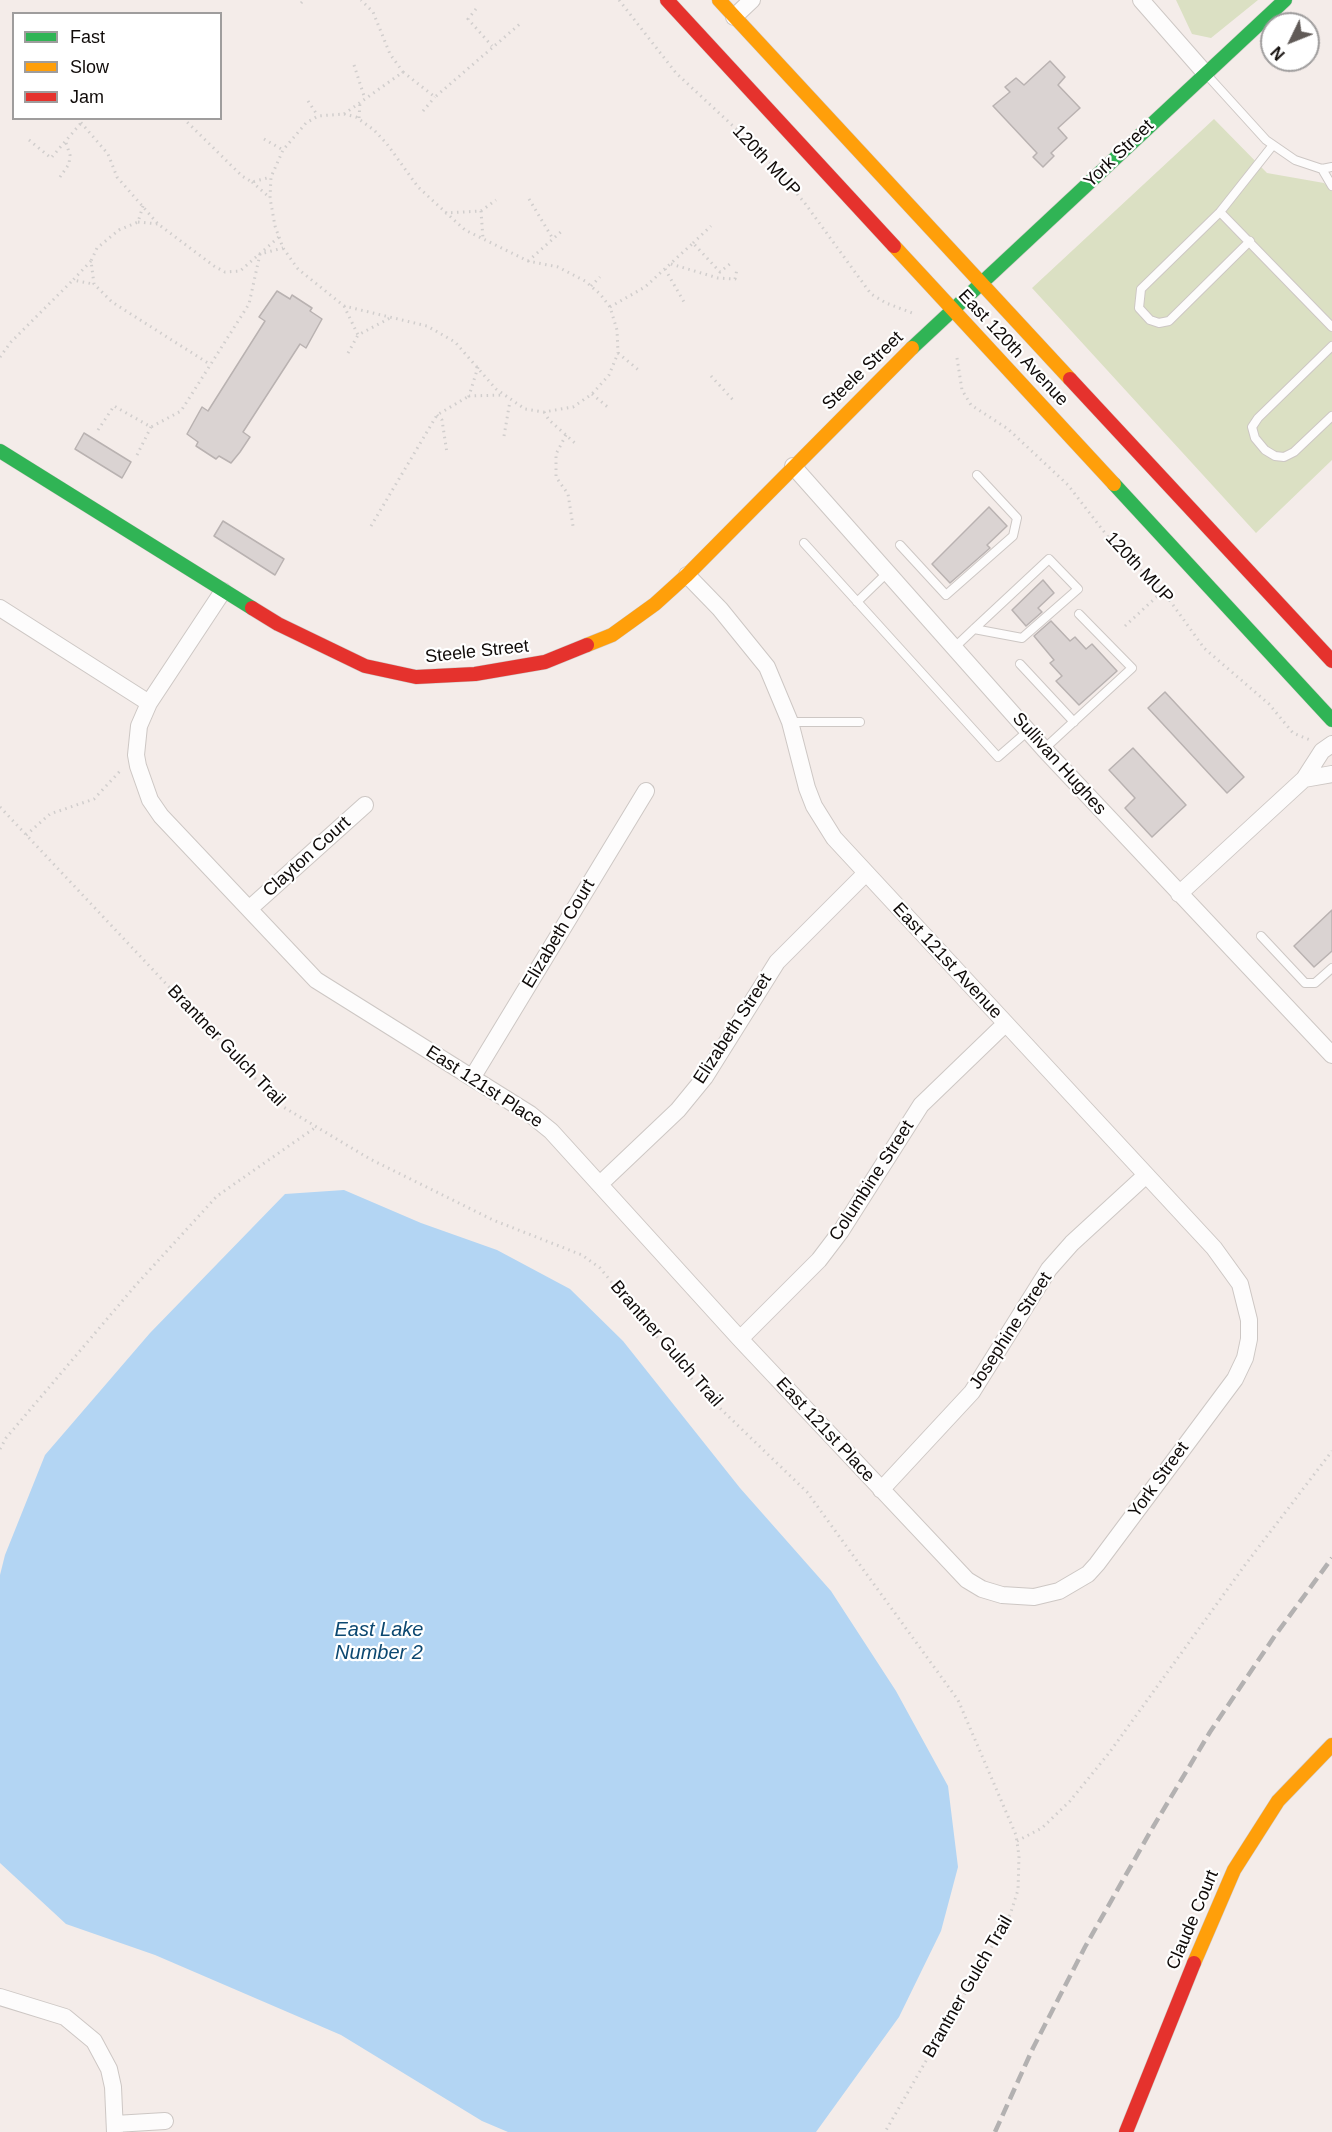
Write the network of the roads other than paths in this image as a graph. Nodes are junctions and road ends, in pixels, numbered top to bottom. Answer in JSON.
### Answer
{"nodes":[{"id":1,"x":667,"y":0,"type":"edge"},
{"id":2,"x":719,"y":0,"type":"edge"},
{"id":3,"x":752,"y":0,"type":"edge"},
{"id":4,"x":1141,"y":0,"type":"edge"},
{"id":5,"x":1285,"y":0,"type":"edge"},
{"id":6,"x":734,"y":17,"type":"junction"},
{"id":7,"x":1205,"y":73,"type":"junction"},
{"id":8,"x":1273,"y":145,"type":"junction"},
{"id":9,"x":1332,"y":167,"type":"edge"},
{"id":10,"x":1322,"y":169,"type":"junction"},
{"id":11,"x":1332,"y":186,"type":"edge"},
{"id":12,"x":1220,"y":212,"type":"junction"},
{"id":13,"x":1250,"y":241,"type":"junction"},
{"id":14,"x":984,"y":284,"type":"junction"},
{"id":15,"x":954,"y":310,"type":"junction"},
{"id":16,"x":1332,"y":327,"type":"edge"},
{"id":17,"x":1332,"y":346,"type":"edge"},
{"id":18,"x":1332,"y":416,"type":"edge"},
{"id":19,"x":0,"y":451,"type":"edge"},
{"id":20,"x":793,"y":466,"type":"junction"},
{"id":21,"x":977,"y":475,"type":"dead end"},
{"id":22,"x":804,"y":543,"type":"dead end"},
{"id":23,"x":900,"y":545,"type":"dead end"},
{"id":24,"x":888,"y":573,"type":"junction"},
{"id":25,"x":687,"y":575,"type":"junction"},
{"id":26,"x":223,"y":591,"type":"junction"},
{"id":27,"x":857,"y":602,"type":"junction"},
{"id":28,"x":0,"y":608,"type":"edge"},
{"id":29,"x":1079,"y":614,"type":"dead end"},
{"id":30,"x":974,"y":629,"type":"junction"},
{"id":31,"x":955,"y":647,"type":"junction"},
{"id":32,"x":1332,"y":661,"type":"edge"},
{"id":33,"x":1020,"y":664,"type":"dead end"},
{"id":34,"x":149,"y":703,"type":"junction"},
{"id":35,"x":1332,"y":720,"type":"edge"},
{"id":36,"x":790,"y":722,"type":"junction"},
{"id":37,"x":860,"y":722,"type":"dead end"},
{"id":38,"x":1074,"y":722,"type":"junction"},
{"id":39,"x":1028,"y":730,"type":"junction"},
{"id":40,"x":1332,"y":744,"type":"edge"},
{"id":41,"x":1044,"y":749,"type":"junction"},
{"id":42,"x":1332,"y":774,"type":"edge"},
{"id":43,"x":1304,"y":779,"type":"junction"},
{"id":44,"x":646,"y":791,"type":"dead end"},
{"id":45,"x":365,"y":805,"type":"dead end"},
{"id":46,"x":866,"y":873,"type":"junction"},
{"id":47,"x":1179,"y":894,"type":"junction"},
{"id":48,"x":249,"y":909,"type":"junction"},
{"id":49,"x":1261,"y":936,"type":"dead end"},
{"id":50,"x":1332,"y":968,"type":"edge"},
{"id":51,"x":1005,"y":1024,"type":"junction"},
{"id":52,"x":1332,"y":1055,"type":"edge"},
{"id":53,"x":472,"y":1078,"type":"junction"},
{"id":54,"x":1145,"y":1176,"type":"junction"},
{"id":55,"x":600,"y":1184,"type":"junction"},
{"id":56,"x":1249,"y":1320,"type":"joint"},
{"id":57,"x":740,"y":1339,"type":"junction"},
{"id":58,"x":880,"y":1490,"type":"junction"},
{"id":59,"x":1024,"y":1597,"type":"joint"},
{"id":60,"x":1332,"y":1745,"type":"edge"},
{"id":61,"x":0,"y":1997,"type":"edge"},
{"id":62,"x":165,"y":2121,"type":"dead end"},
{"id":63,"x":115,"y":2128,"type":"edge"},
{"id":64,"x":1126,"y":2132,"type":"edge"}],
"edges":[{"from":1,"to":15,"type":"street","name":"East 120th Avenue"},
{"from":2,"to":6,"type":"street","name":"East 120th Avenue"},
{"from":3,"to":6,"type":"street"},
{"from":4,"to":7,"type":"street"},
{"from":5,"to":7,"type":"street","name":"York Street"},
{"from":6,"to":14,"type":"street","name":"East 120th Avenue"},
{"from":7,"to":8,"type":"lane"},
{"from":7,"to":14,"type":"street","name":"York Street"},
{"from":8,"to":10,"type":"lane"},
{"from":8,"to":12,"type":"lane"},
{"from":9,"to":10,"type":"lane"},
{"from":10,"to":11,"type":"lane"},
{"from":12,"to":13,"type":"lane"},
{"from":12,"to":13,"type":"lane"},
{"from":13,"to":16,"type":"lane"},
{"from":14,"to":15,"type":"street","name":"York Street"},
{"from":14,"to":32,"type":"street","name":"East 120th Avenue"},
{"from":15,"to":20,"type":"street","name":"Steele Street"},
{"from":15,"to":35,"type":"street","name":"East 120th Avenue"},
{"from":17,"to":18,"type":"lane"},
{"from":19,"to":26,"type":"street","name":"Steele Street"},
{"from":20,"to":24,"type":"street","name":"Sullivan Hughes"},
{"from":20,"to":25,"type":"street","name":"Steele Street"},
{"from":21,"to":23,"type":"lane"},
{"from":22,"to":27,"type":"lane"},
{"from":24,"to":27,"type":"lane"},
{"from":24,"to":31,"type":"street","name":"Sullivan Hughes"},
{"from":25,"to":26,"type":"street","name":"Steele Street"},
{"from":25,"to":36,"type":"street","name":"East 121st Avenue"},
{"from":26,"to":34,"type":"street","name":"East 121st Place"},
{"from":27,"to":39,"type":"lane"},
{"from":28,"to":34,"type":"street"},
{"from":29,"to":38,"type":"lane"},
{"from":30,"to":30,"type":"lane"},
{"from":30,"to":31,"type":"lane"},
{"from":31,"to":39,"type":"street","name":"Sullivan Hughes"},
{"from":33,"to":38,"type":"lane"},
{"from":34,"to":48,"type":"street","name":"East 121st Place"},
{"from":36,"to":37,"type":"lane"},
{"from":36,"to":46,"type":"street","name":"East 121st Avenue"},
{"from":38,"to":41,"type":"lane"},
{"from":39,"to":41,"type":"street","name":"Sullivan Hughes"},
{"from":40,"to":43,"type":"street"},
{"from":41,"to":47,"type":"street","name":"Sullivan Hughes"},
{"from":42,"to":43,"type":"street"},
{"from":43,"to":47,"type":"street"},
{"from":44,"to":53,"type":"street","name":"Elizabeth Court"},
{"from":45,"to":48,"type":"street","name":"Clayton Court"},
{"from":46,"to":51,"type":"street","name":"East 121st Avenue"},
{"from":46,"to":55,"type":"street","name":"Elizabeth Street"},
{"from":47,"to":52,"type":"street","name":"Sullivan Hughes"},
{"from":48,"to":53,"type":"street","name":"East 121st Place"},
{"from":49,"to":50,"type":"lane"},
{"from":51,"to":54,"type":"street","name":"East 121st Avenue"},
{"from":51,"to":57,"type":"street","name":"Columbine Street"},
{"from":53,"to":55,"type":"street","name":"East 121st Place"},
{"from":54,"to":56,"type":"street","name":"East 121st Avenue"},
{"from":54,"to":58,"type":"street","name":"Josephine Street"},
{"from":55,"to":57,"type":"street","name":"East 121st Place"},
{"from":56,"to":59,"type":"street","name":"York Street"},
{"from":57,"to":58,"type":"street","name":"East 121st Place"},
{"from":58,"to":59,"type":"street","name":"East 121st Place"},
{"from":60,"to":64,"type":"street","name":"Claude Court"},
{"from":61,"to":63,"type":"street"},
{"from":62,"to":63,"type":"street"}]}
